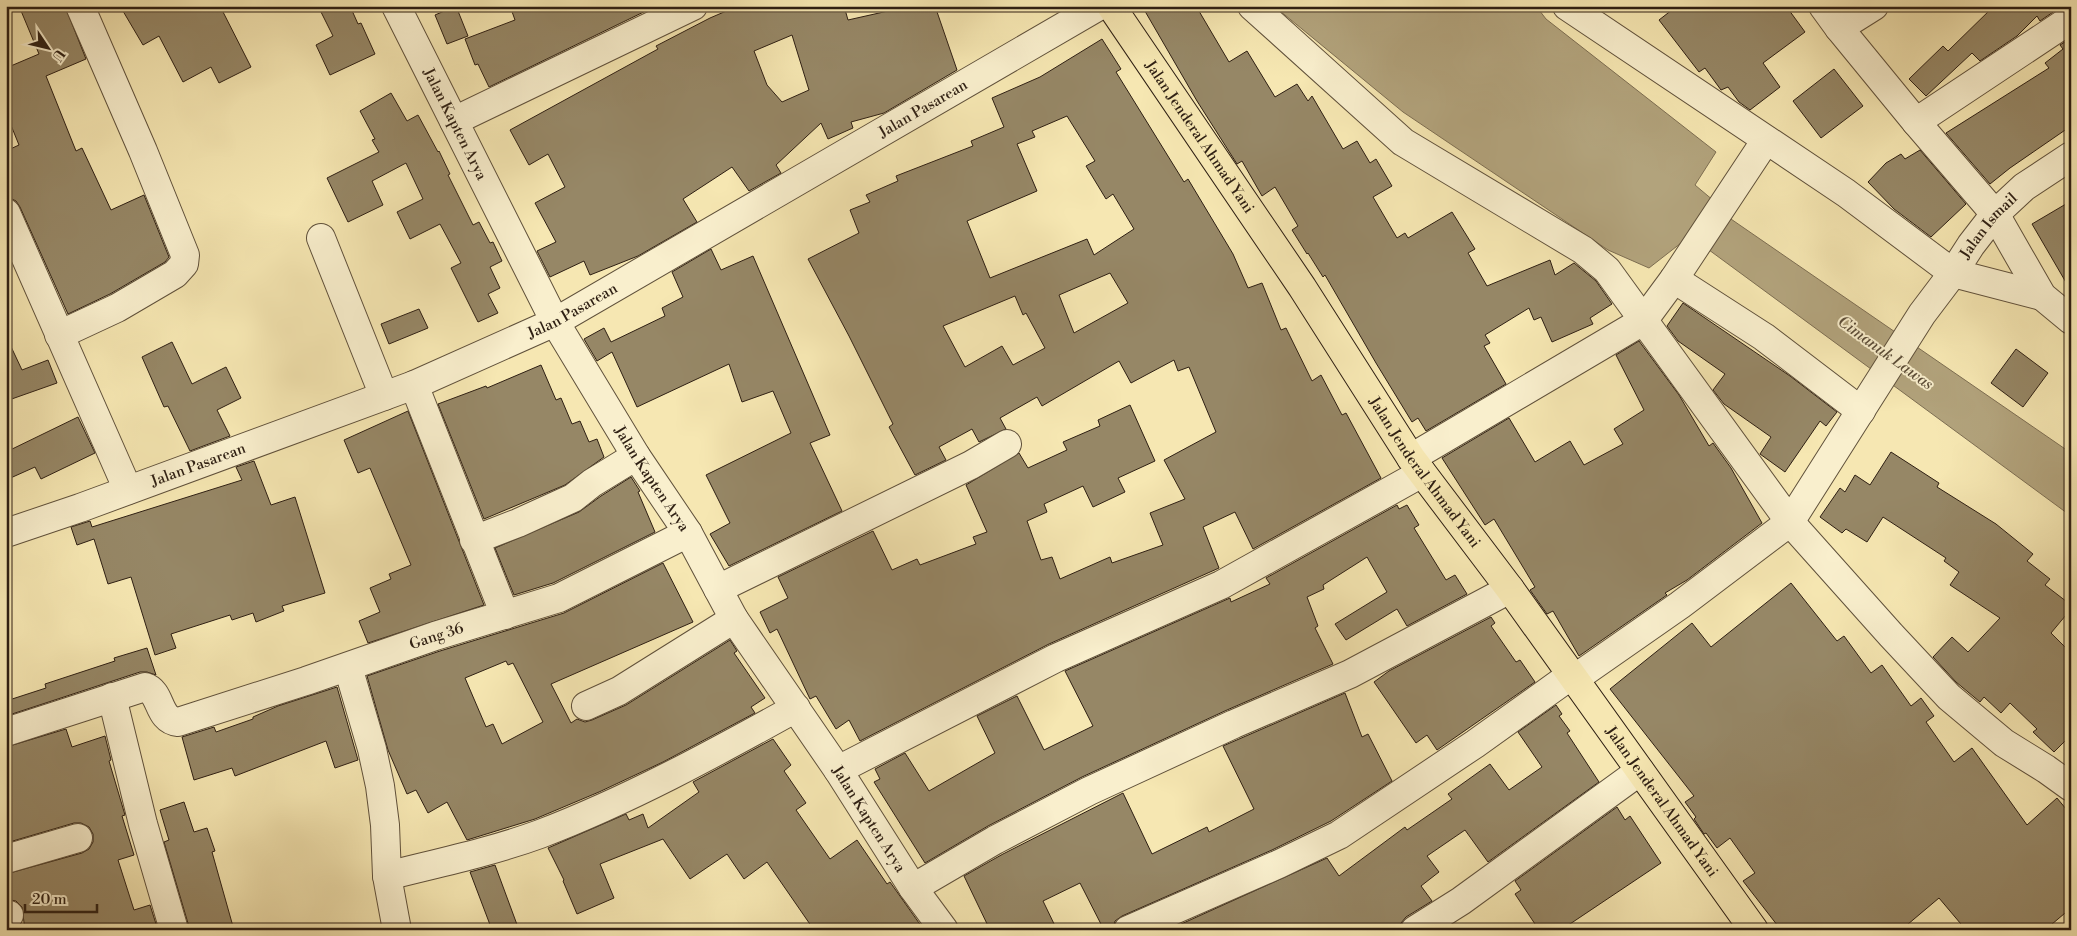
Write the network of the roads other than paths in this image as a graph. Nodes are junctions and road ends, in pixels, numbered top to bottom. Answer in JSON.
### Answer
{"nodes":[{"id":1,"x":80,"y":6,"type":"edge"},
{"id":2,"x":693,"y":6,"type":"edge"},
{"id":3,"x":1099,"y":6,"type":"edge"},
{"id":4,"x":1111,"y":6,"type":"edge"},
{"id":5,"x":1252,"y":6,"type":"edge"},
{"id":6,"x":1568,"y":6,"type":"edge"},
{"id":7,"x":1823,"y":6,"type":"edge"},
{"id":8,"x":1874,"y":6,"type":"edge"},
{"id":9,"x":401,"y":8,"type":"edge"},
{"id":10,"x":2071,"y":19,"type":"edge"},
{"id":11,"x":1839,"y":28,"type":"junction"},
{"id":12,"x":454,"y":121,"type":"junction"},
{"id":13,"x":1916,"y":122,"type":"junction"},
{"id":14,"x":1766,"y":140,"type":"junction"},
{"id":15,"x":2071,"y":156,"type":"edge"},
{"id":16,"x":6,"y":213,"type":"edge"},
{"id":17,"x":1995,"y":214,"type":"junction"},
{"id":18,"x":321,"y":238,"type":"dead end"},
{"id":19,"x":1953,"y":273,"type":"junction"},
{"id":20,"x":1674,"y":279,"type":"junction"},
{"id":21,"x":2042,"y":296,"type":"junction"},
{"id":22,"x":2071,"y":320,"type":"edge"},
{"id":23,"x":1643,"y":321,"type":"junction"},
{"id":24,"x":555,"y":322,"type":"junction"},
{"id":25,"x":59,"y":335,"type":"junction"},
{"id":26,"x":414,"y":385,"type":"junction"},
{"id":27,"x":384,"y":396,"type":"junction"},
{"id":28,"x":1865,"y":405,"type":"junction"},
{"id":29,"x":1007,"y":444,"type":"dead end"},
{"id":30,"x":636,"y":456,"type":"junction"},
{"id":31,"x":1417,"y":466,"type":"junction"},
{"id":32,"x":128,"y":490,"type":"junction"},
{"id":33,"x":1790,"y":522,"type":"junction"},
{"id":34,"x":6,"y":533,"type":"edge"},
{"id":35,"x":688,"y":533,"type":"junction"},
{"id":36,"x":474,"y":540,"type":"junction"},
{"id":37,"x":718,"y":589,"type":"junction"},
{"id":38,"x":1510,"y":589,"type":"junction"},
{"id":39,"x":505,"y":615,"type":"junction"},
{"id":40,"x":734,"y":619,"type":"junction"},
{"id":41,"x":348,"y":667,"type":"junction"},
{"id":42,"x":1572,"y":678,"type":"junction"},
{"id":43,"x":112,"y":697,"type":"junction"},
{"id":44,"x":586,"y":706,"type":"dead end"},
{"id":45,"x":796,"y":708,"type":"junction"},
{"id":46,"x":6,"y":732,"type":"edge"},
{"id":47,"x":838,"y":770,"type":"junction"},
{"id":48,"x":1640,"y":771,"type":"junction"},
{"id":49,"x":2071,"y":787,"type":"edge"},
{"id":50,"x":78,"y":838,"type":"dead end"},
{"id":51,"x":6,"y":859,"type":"edge"},
{"id":52,"x":387,"y":876,"type":"junction"},
{"id":53,"x":913,"y":888,"type":"junction"},
{"id":54,"x":174,"y":930,"type":"edge"},
{"id":55,"x":398,"y":930,"type":"edge"},
{"id":56,"x":944,"y":930,"type":"edge"},
{"id":57,"x":1128,"y":930,"type":"edge"},
{"id":58,"x":1415,"y":930,"type":"edge"},
{"id":59,"x":1754,"y":930,"type":"edge"}],
"edges":[{"from":1,"to":25,"type":"street"},
{"from":2,"to":12,"type":"street"},
{"from":3,"to":24,"type":"street","name":"Jalan Pasarean"},
{"from":4,"to":31,"type":"main road","name":"Jalan Jenderal Ahmad Yani"},
{"from":5,"to":23,"type":"street"},
{"from":6,"to":14,"type":"street"},
{"from":7,"to":11,"type":"street"},
{"from":8,"to":11,"type":"street"},
{"from":9,"to":12,"type":"street","name":"Jalan Kapten Arya"},
{"from":10,"to":13,"type":"street"},
{"from":11,"to":13,"type":"street"},
{"from":12,"to":24,"type":"street","name":"Jalan Kapten Arya"},
{"from":13,"to":17,"type":"street"},
{"from":14,"to":19,"type":"street"},
{"from":14,"to":20,"type":"street"},
{"from":15,"to":17,"type":"street","name":"Jalan Ismail"},
{"from":16,"to":25,"type":"street"},
{"from":17,"to":19,"type":"street","name":"Jalan Ismail"},
{"from":17,"to":21,"type":"street"},
{"from":18,"to":27,"type":"street"},
{"from":19,"to":21,"type":"street"},
{"from":19,"to":28,"type":"street","name":"Jalan Ismail"},
{"from":20,"to":23,"type":"street"},
{"from":20,"to":28,"type":"street"},
{"from":21,"to":22,"type":"street"},
{"from":23,"to":31,"type":"street"},
{"from":23,"to":33,"type":"street"},
{"from":24,"to":26,"type":"street","name":"Jalan Pasarean"},
{"from":24,"to":30,"type":"street","name":"Jalan Kapten Arya"},
{"from":25,"to":32,"type":"street"},
{"from":26,"to":27,"type":"street","name":"Jalan Pasarean"},
{"from":26,"to":36,"type":"street"},
{"from":27,"to":32,"type":"street","name":"Jalan Pasarean"},
{"from":28,"to":33,"type":"street","name":"Jalan Ismail"},
{"from":29,"to":37,"type":"street"},
{"from":30,"to":35,"type":"street","name":"Jalan Kapten Arya"},
{"from":30,"to":36,"type":"street"},
{"from":31,"to":38,"type":"main road","name":"Jalan Jenderal Ahmad Yani"},
{"from":31,"to":47,"type":"street"},
{"from":32,"to":34,"type":"street","name":"Jalan Pasarean"},
{"from":33,"to":42,"type":"street"},
{"from":33,"to":49,"type":"street"},
{"from":35,"to":37,"type":"street","name":"Jalan Kapten Arya"},
{"from":35,"to":39,"type":"street","name":"Gang 36"},
{"from":36,"to":39,"type":"street"},
{"from":37,"to":40,"type":"street","name":"Jalan Kapten Arya"},
{"from":38,"to":42,"type":"main road","name":"Jalan Jenderal Ahmad Yani"},
{"from":38,"to":53,"type":"street"},
{"from":39,"to":41,"type":"street","name":"Gang 36"},
{"from":40,"to":44,"type":"street"},
{"from":40,"to":45,"type":"street","name":"Jalan Kapten Arya"},
{"from":41,"to":43,"type":"street","name":"Gang 36"},
{"from":41,"to":52,"type":"street"},
{"from":42,"to":48,"type":"main road","name":"Jalan Jenderal Ahmad Yani"},
{"from":42,"to":57,"type":"street"},
{"from":43,"to":46,"type":"street"},
{"from":43,"to":54,"type":"street"},
{"from":45,"to":47,"type":"street","name":"Jalan Kapten Arya"},
{"from":45,"to":52,"type":"street"},
{"from":47,"to":53,"type":"street","name":"Jalan Kapten Arya"},
{"from":48,"to":58,"type":"street"},
{"from":48,"to":59,"type":"main road","name":"Jalan Jenderal Ahmad Yani"},
{"from":50,"to":51,"type":"street"},
{"from":52,"to":55,"type":"street"},
{"from":53,"to":56,"type":"street","name":"Jalan Kapten Arya"}]}
